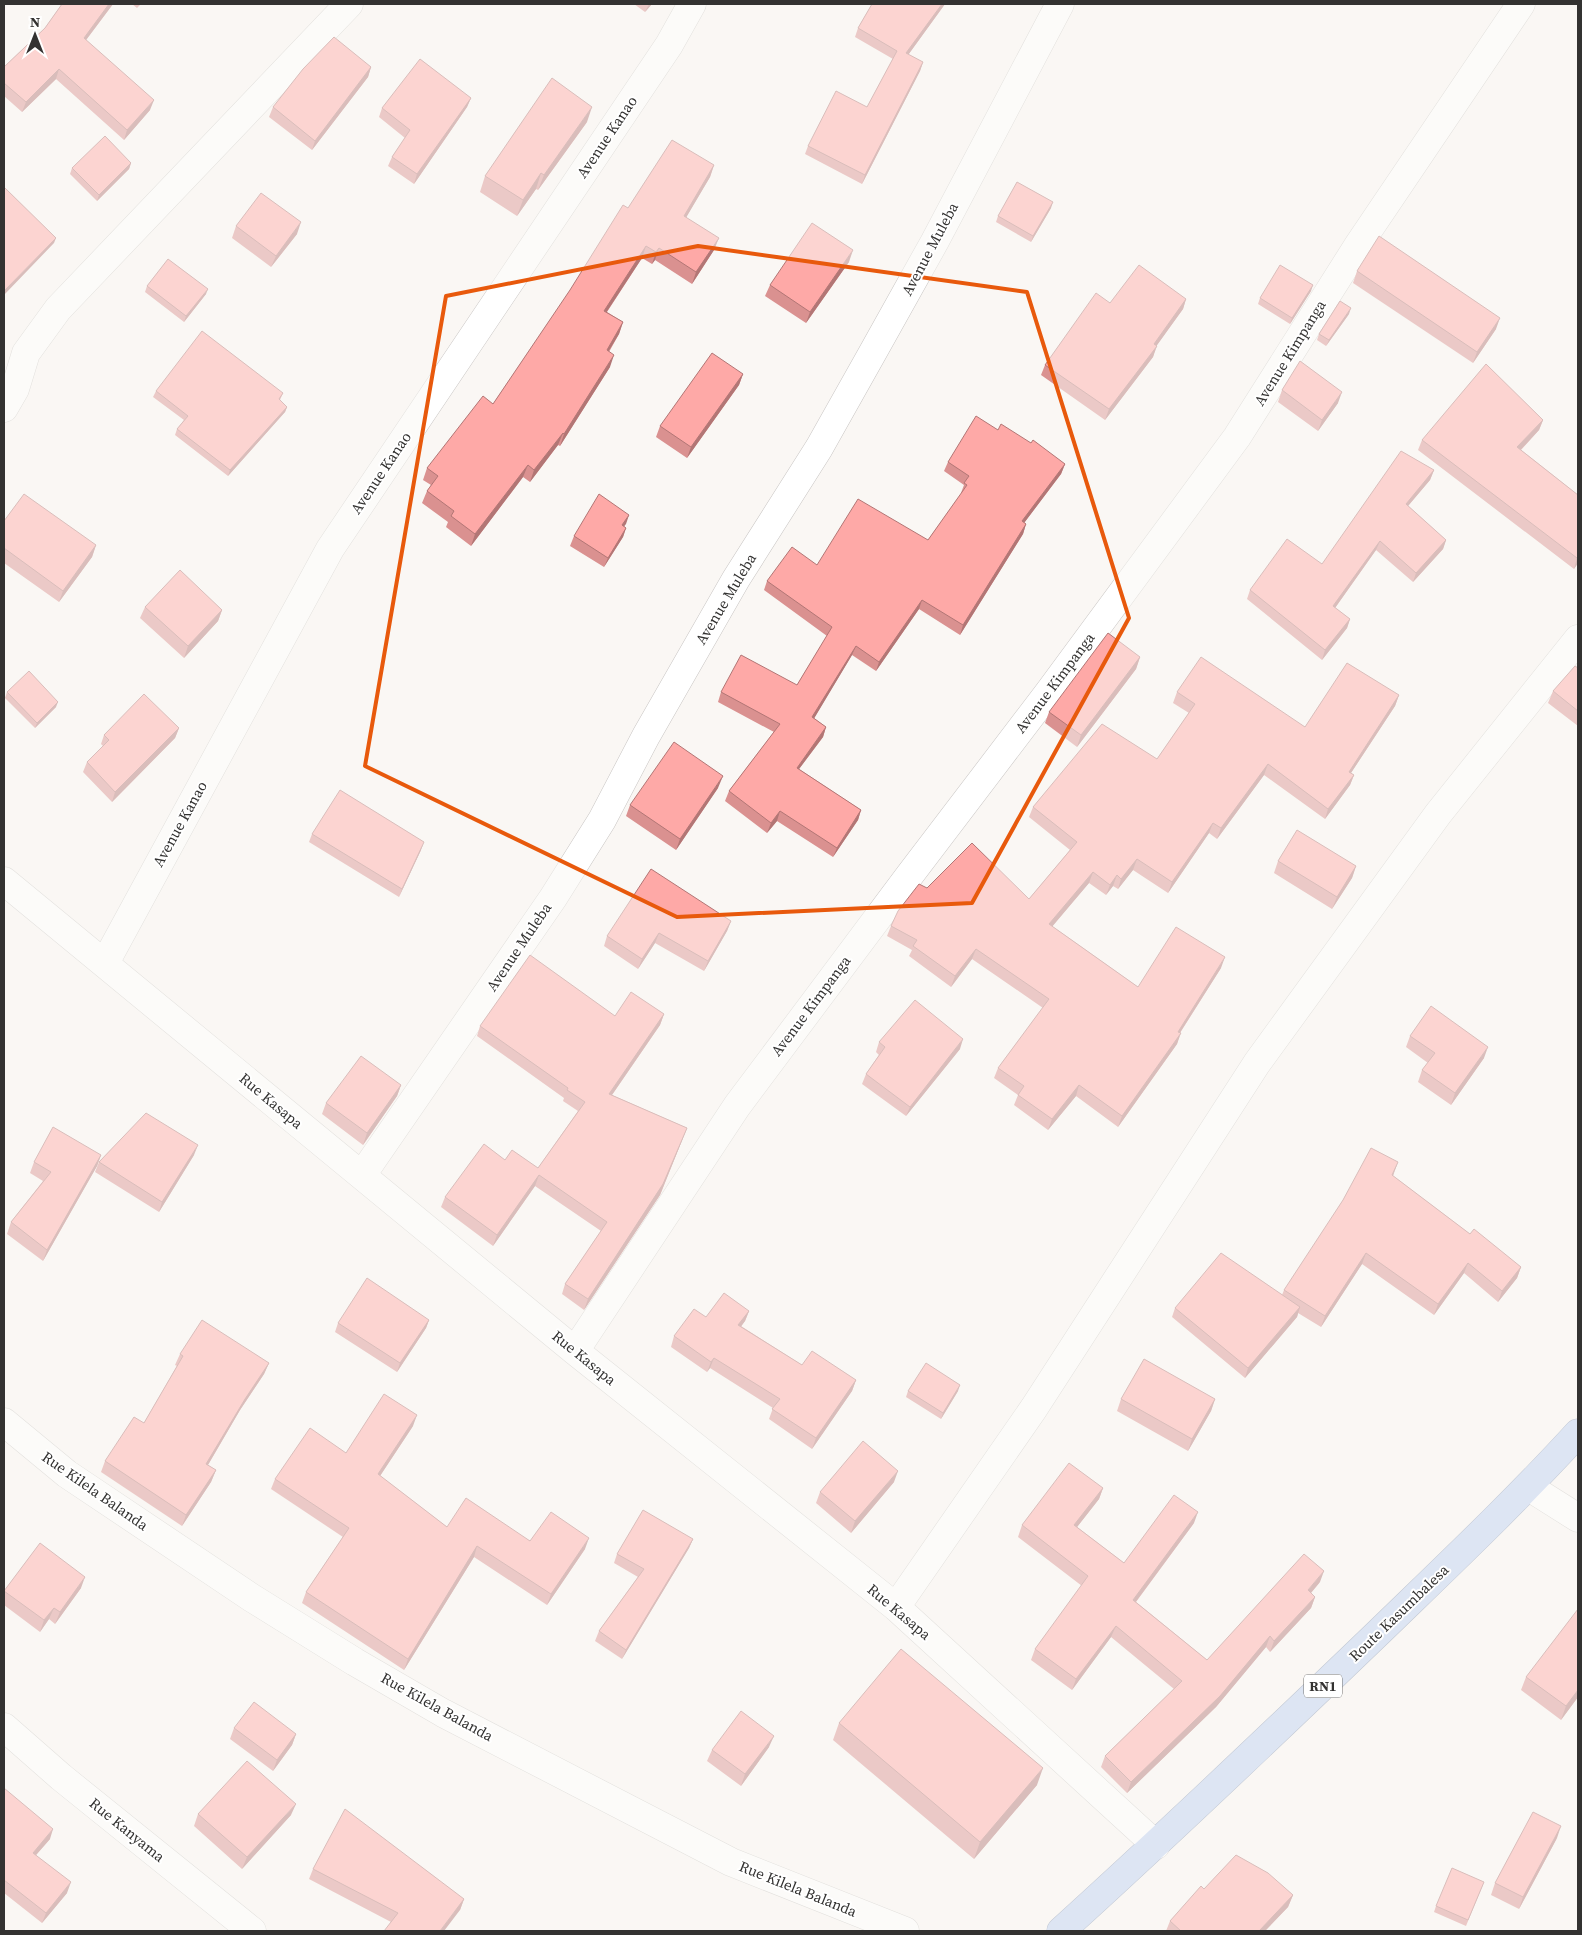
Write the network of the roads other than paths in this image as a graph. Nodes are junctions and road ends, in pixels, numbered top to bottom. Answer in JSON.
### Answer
{"nodes":[{"id":1,"x":349,"y":4,"type":"edge"},
{"id":2,"x":692,"y":4,"type":"edge"},
{"id":3,"x":1060,"y":4,"type":"edge"},
{"id":4,"x":1521,"y":4,"type":"edge"},
{"id":5,"x":4,"y":408,"type":"edge"},
{"id":6,"x":1578,"y":639,"type":"edge"},
{"id":7,"x":4,"y":881,"type":"edge"},
{"id":8,"x":105,"y":963,"type":"junction"},
{"id":9,"x":362,"y":1175,"type":"junction"},
{"id":10,"x":574,"y":1351,"type":"junction"},
{"id":11,"x":4,"y":1422,"type":"edge"},
{"id":12,"x":1578,"y":1433,"type":"edge"},
{"id":13,"x":1529,"y":1487,"type":"junction"},
{"id":14,"x":1578,"y":1518,"type":"edge"},
{"id":15,"x":896,"y":1607,"type":"junction"},
{"id":16,"x":4,"y":1726,"type":"edge"},
{"id":17,"x":1156,"y":1845,"type":"junction"},
{"id":18,"x":252,"y":1931,"type":"edge"},
{"id":19,"x":905,"y":1931,"type":"edge"},
{"id":20,"x":1061,"y":1931,"type":"edge"}],
"edges":[{"from":1,"to":5,"type":"street"},
{"from":2,"to":8,"type":"street","name":"Avenue Kanao"},
{"from":3,"to":9,"type":"street","name":"Avenue Muleba"},
{"from":4,"to":10,"type":"street","name":"Avenue Kimpanga"},
{"from":6,"to":15,"type":"street"},
{"from":7,"to":8,"type":"street","name":"Rue Kasapa"},
{"from":8,"to":9,"type":"street","name":"Rue Kasapa"},
{"from":9,"to":10,"type":"street","name":"Rue Kasapa"},
{"from":10,"to":15,"type":"street","name":"Rue Kasapa"},
{"from":11,"to":19,"type":"street","name":"Rue Kilela Balanda"},
{"from":12,"to":13,"type":"highway","name":"Route Kasumbalesa","number":"RN1"},
{"from":13,"to":14,"type":"street"},
{"from":13,"to":17,"type":"highway","name":"Route Kasumbalesa","number":"RN1"},
{"from":15,"to":17,"type":"street","name":"Rue Kasapa"},
{"from":16,"to":18,"type":"street","name":"Rue Kanyama"},
{"from":17,"to":20,"type":"highway","name":"Route Kasumbalesa","number":"RN1"}]}
